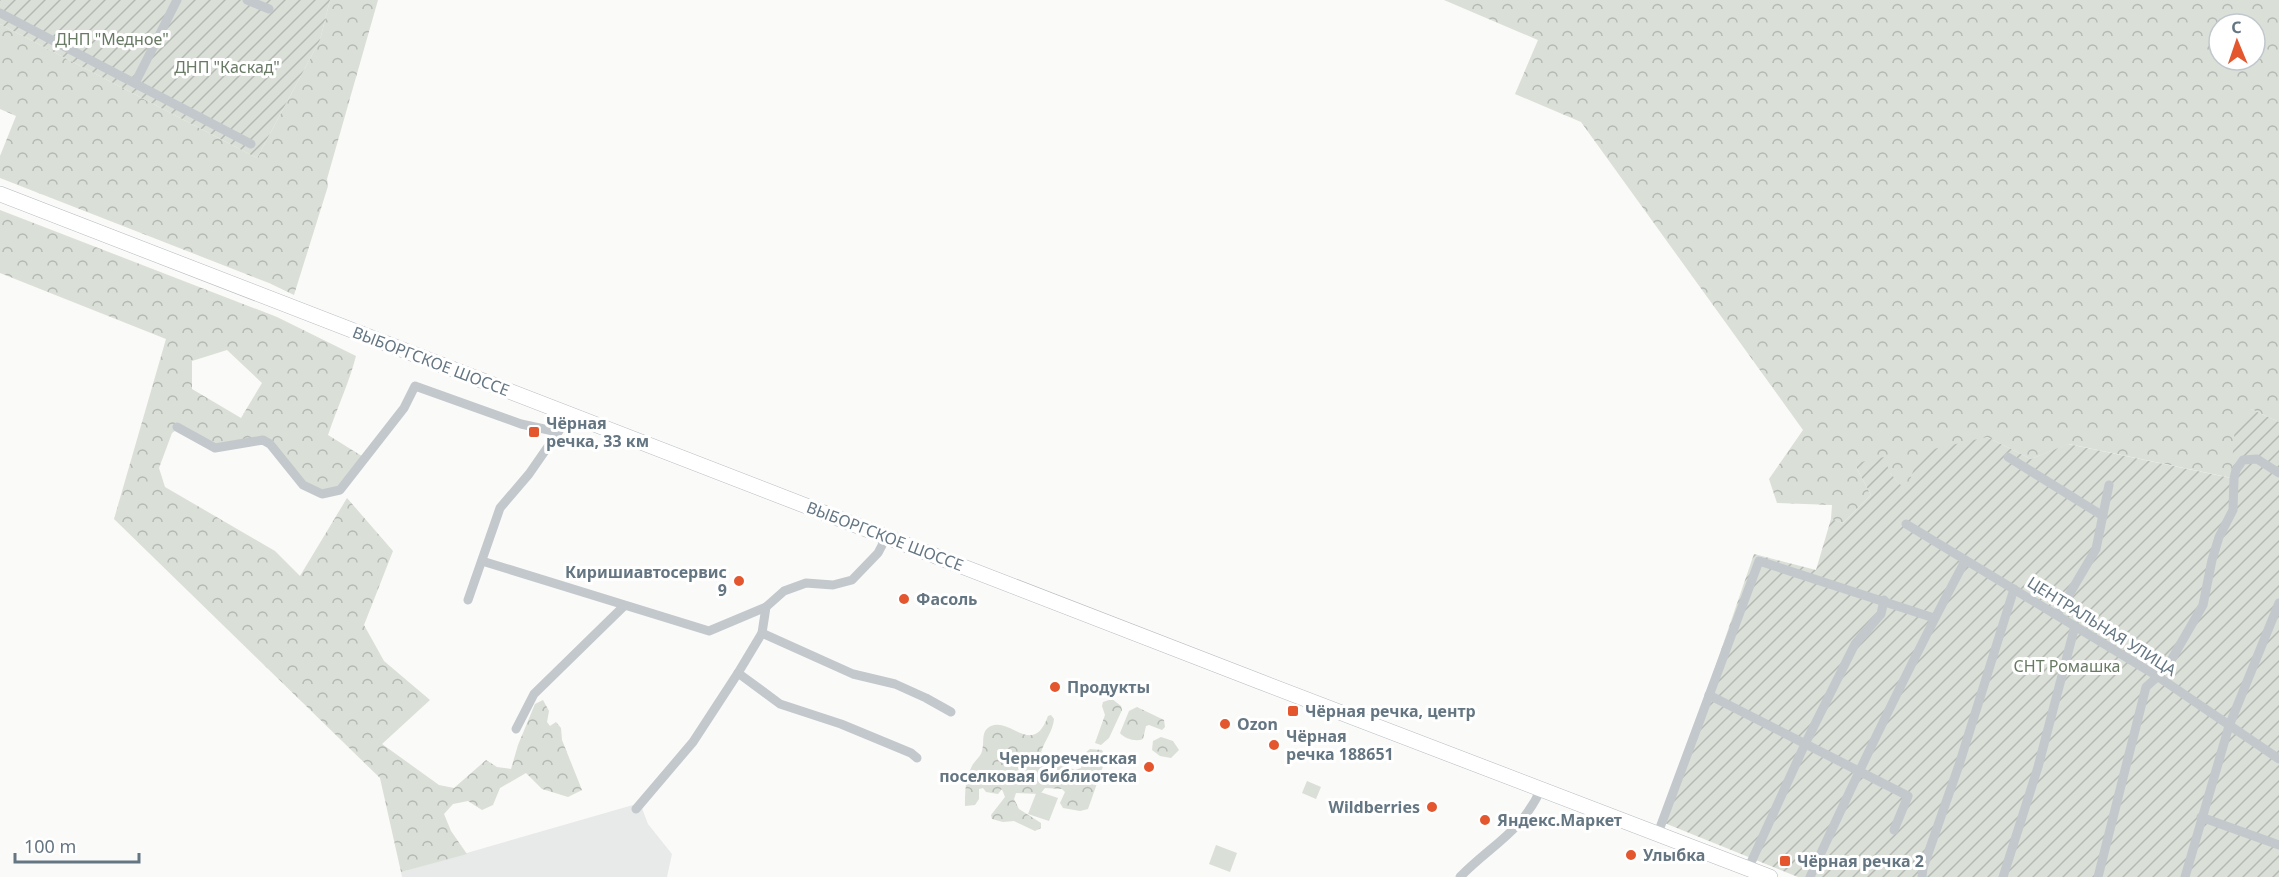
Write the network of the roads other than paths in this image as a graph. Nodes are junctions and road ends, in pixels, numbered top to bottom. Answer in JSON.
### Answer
{"nodes":[{"id":1,"x":177,"y":0,"type":"edge"},
{"id":2,"x":253,"y":1,"type":"edge"},
{"id":3,"x":269,"y":9,"type":"dead end"},
{"id":4,"x":0,"y":13,"type":"edge"},
{"id":5,"x":135,"y":83,"type":"junction"},
{"id":6,"x":251,"y":144,"type":"dead end"},
{"id":7,"x":0,"y":194,"type":"edge"},
{"id":8,"x":570,"y":415,"type":"junction"},
{"id":9,"x":177,"y":427,"type":"dead end"},
{"id":10,"x":558,"y":432,"type":"junction"},
{"id":11,"x":2008,"y":458,"type":"dead end"},
{"id":12,"x":2279,"y":473,"type":"edge"},
{"id":13,"x":2109,"y":485,"type":"dead end"},
{"id":14,"x":2103,"y":516,"type":"junction"},
{"id":15,"x":1906,"y":524,"type":"dead end"},
{"id":16,"x":887,"y":536,"type":"junction"},
{"id":17,"x":482,"y":561,"type":"junction"},
{"id":18,"x":1965,"y":561,"type":"junction"},
{"id":19,"x":2014,"y":589,"type":"junction"},
{"id":20,"x":468,"y":600,"type":"dead end"},
{"id":21,"x":1884,"y":600,"type":"junction"},
{"id":22,"x":2279,"y":603,"type":"edge"},
{"id":23,"x":624,"y":606,"type":"junction"},
{"id":24,"x":766,"y":607,"type":"junction"},
{"id":25,"x":2057,"y":615,"type":"junction"},
{"id":26,"x":1934,"y":618,"type":"junction"},
{"id":27,"x":2075,"y":626,"type":"junction"},
{"id":28,"x":762,"y":633,"type":"junction"},
{"id":29,"x":738,"y":673,"type":"junction"},
{"id":30,"x":2157,"y":676,"type":"junction"},
{"id":31,"x":1709,"y":695,"type":"junction"},
{"id":32,"x":951,"y":712,"type":"dead end"},
{"id":33,"x":2229,"y":726,"type":"junction"},
{"id":34,"x":516,"y":729,"type":"dead end"},
{"id":35,"x":1805,"y":744,"type":"junction"},
{"id":36,"x":917,"y":758,"type":"dead end"},
{"id":37,"x":2279,"y":759,"type":"edge"},
{"id":38,"x":1859,"y":770,"type":"junction"},
{"id":39,"x":1541,"y":789,"type":"junction"},
{"id":40,"x":636,"y":809,"type":"dead end"},
{"id":41,"x":2201,"y":817,"type":"junction"},
{"id":42,"x":1894,"y":830,"type":"dead end"},
{"id":43,"x":1658,"y":833,"type":"junction"},
{"id":44,"x":2279,"y":845,"type":"edge"},
{"id":45,"x":1748,"y":869,"type":"junction"},
{"id":46,"x":1460,"y":877,"type":"edge"},
{"id":47,"x":1768,"y":877,"type":"edge"},
{"id":48,"x":1810,"y":877,"type":"edge"},
{"id":49,"x":1922,"y":877,"type":"edge"},
{"id":50,"x":2003,"y":877,"type":"edge"},
{"id":51,"x":2098,"y":877,"type":"edge"},
{"id":52,"x":2186,"y":877,"type":"edge"}],
"edges":[{"from":1,"to":5,"type":"street"},
{"from":2,"to":3,"type":"street"},
{"from":4,"to":5,"type":"street"},
{"from":5,"to":6,"type":"street"},
{"from":7,"to":8,"type":"main road","name":"ВЫБОРГСКОЕ ШОССЕ"},
{"from":8,"to":10,"type":"street"},
{"from":8,"to":16,"type":"main road","name":"ВЫБОРГСКОЕ ШОССЕ"},
{"from":9,"to":10,"type":"street"},
{"from":10,"to":17,"type":"street"},
{"from":11,"to":14,"type":"street"},
{"from":12,"to":30,"type":"street"},
{"from":13,"to":14,"type":"street"},
{"from":14,"to":25,"type":"street"},
{"from":15,"to":18,"type":"street","name":"ЦЕНТРАЛЬНАЯ УЛИЦА"},
{"from":16,"to":24,"type":"street"},
{"from":16,"to":39,"type":"main road","name":"ВЫБОРГСКОЕ ШОССЕ"},
{"from":17,"to":20,"type":"street"},
{"from":17,"to":23,"type":"street"},
{"from":18,"to":19,"type":"street","name":"ЦЕНТРАЛЬНАЯ УЛИЦА"},
{"from":18,"to":26,"type":"street"},
{"from":19,"to":25,"type":"street","name":"ЦЕНТРАЛЬНАЯ УЛИЦА"},
{"from":19,"to":49,"type":"street"},
{"from":21,"to":26,"type":"street"},
{"from":21,"to":31,"type":"street"},
{"from":21,"to":35,"type":"street"},
{"from":22,"to":33,"type":"street"},
{"from":23,"to":24,"type":"street"},
{"from":23,"to":34,"type":"street"},
{"from":24,"to":28,"type":"street"},
{"from":25,"to":27,"type":"street","name":"ЦЕНТРАЛЬНАЯ УЛИЦА"},
{"from":26,"to":38,"type":"street"},
{"from":27,"to":30,"type":"street","name":"ЦЕНТРАЛЬНАЯ УЛИЦА"},
{"from":27,"to":50,"type":"street"},
{"from":28,"to":29,"type":"street"},
{"from":28,"to":32,"type":"street"},
{"from":29,"to":36,"type":"street"},
{"from":29,"to":40,"type":"street"},
{"from":30,"to":33,"type":"street","name":"ЦЕНТРАЛЬНАЯ УЛИЦА"},
{"from":30,"to":51,"type":"street"},
{"from":31,"to":35,"type":"street"},
{"from":31,"to":43,"type":"street"},
{"from":33,"to":37,"type":"street","name":"ЦЕНТРАЛЬНАЯ УЛИЦА"},
{"from":33,"to":41,"type":"street"},
{"from":35,"to":38,"type":"street"},
{"from":35,"to":45,"type":"street"},
{"from":38,"to":42,"type":"street"},
{"from":38,"to":48,"type":"street"},
{"from":39,"to":43,"type":"main road","name":"ВЫБОРГСКОЕ ШОССЕ"},
{"from":39,"to":46,"type":"street"},
{"from":41,"to":44,"type":"street"},
{"from":41,"to":52,"type":"street"},
{"from":43,"to":45,"type":"main road","name":"ВЫБОРГСКОЕ ШОССЕ"},
{"from":45,"to":47,"type":"main road","name":"ВЫБОРГСКОЕ ШОССЕ"}]}
